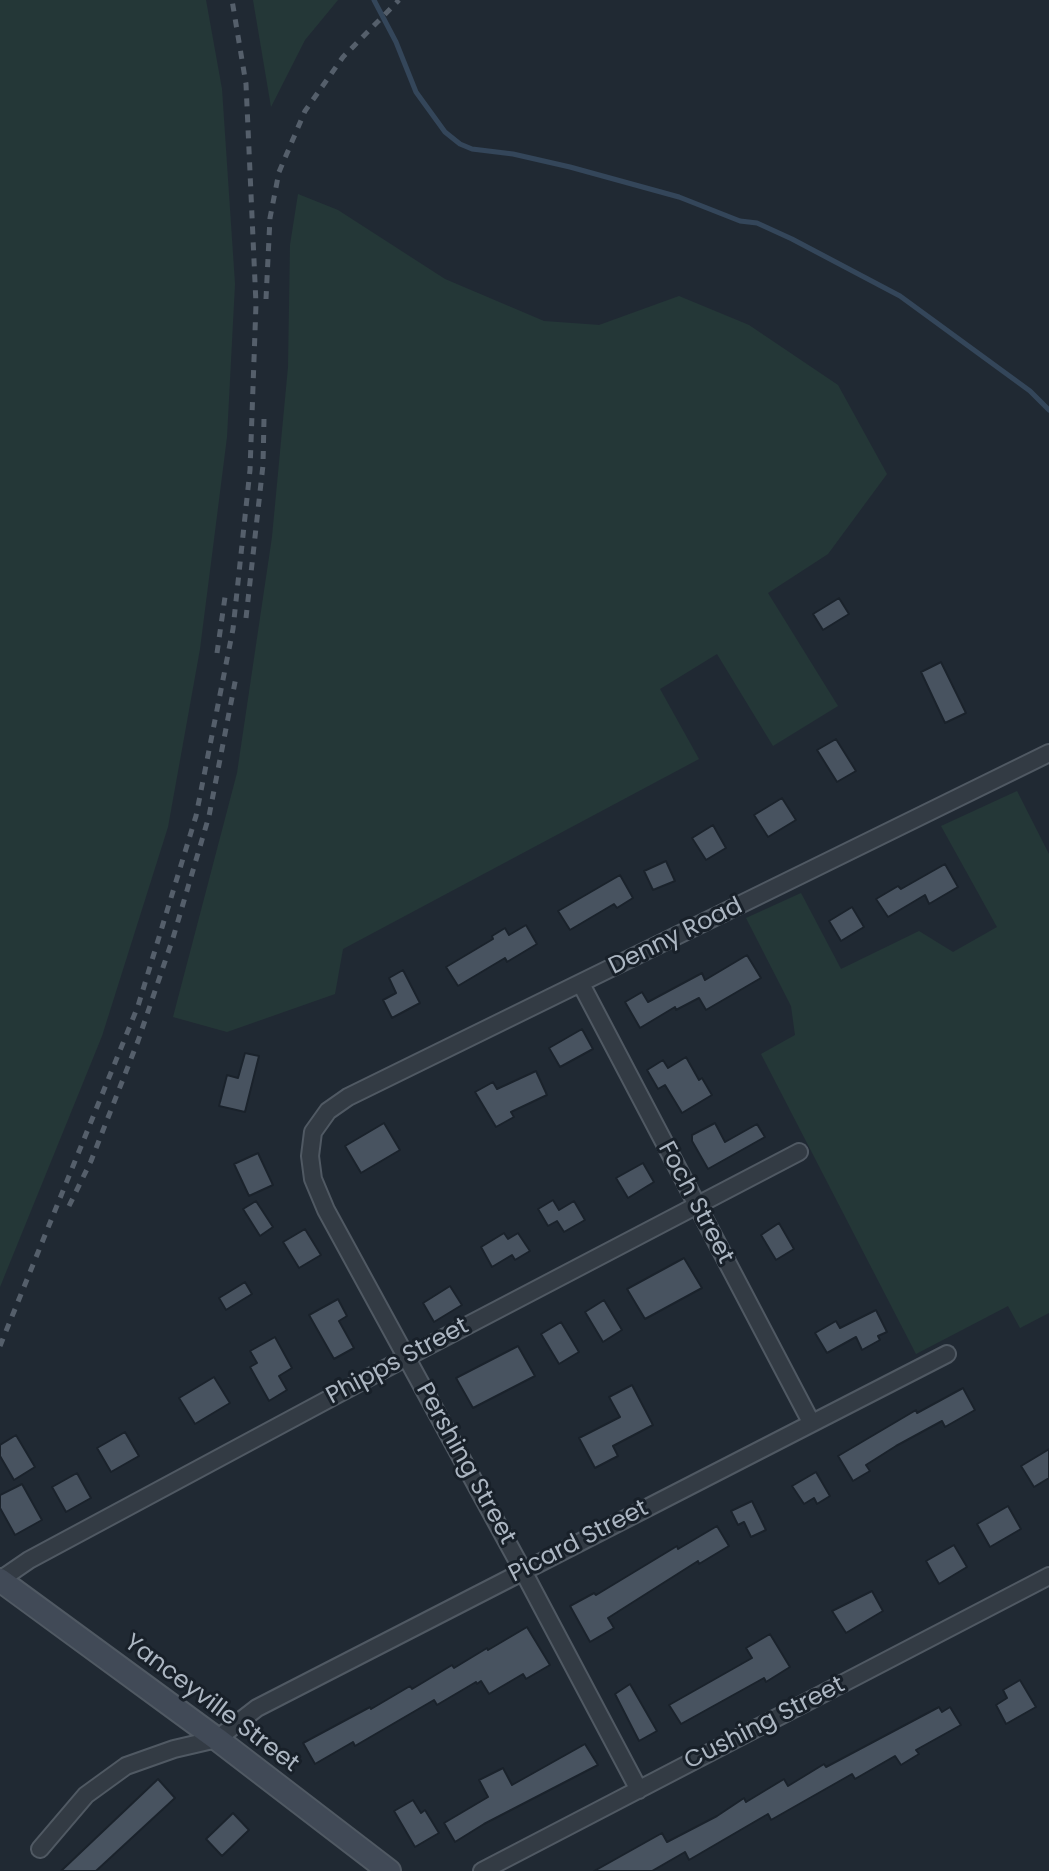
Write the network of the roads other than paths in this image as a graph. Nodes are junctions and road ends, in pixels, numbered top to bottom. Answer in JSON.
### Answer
{"nodes":[{"id":1,"x":1049,"y":753,"type":"edge"},
{"id":2,"x":581,"y":984,"type":"junction"},
{"id":3,"x":313,"y":1132,"type":"joint"},
{"id":4,"x":799,"y":1152,"type":"dead end"},
{"id":5,"x":696,"y":1205,"type":"junction"},
{"id":6,"x":947,"y":1354,"type":"dead end"},
{"id":7,"x":407,"y":1357,"type":"junction"},
{"id":8,"x":811,"y":1422,"type":"junction"},
{"id":9,"x":523,"y":1571,"type":"junction"},
{"id":10,"x":1049,"y":1576,"type":"edge"},
{"id":11,"x":0,"y":1580,"type":"edge"},
{"id":12,"x":217,"y":1739,"type":"junction"},
{"id":13,"x":639,"y":1790,"type":"junction"},
{"id":14,"x":40,"y":1849,"type":"dead end"},
{"id":15,"x":389,"y":1871,"type":"edge"},
{"id":16,"x":482,"y":1871,"type":"edge"}],
"edges":[{"from":1,"to":2,"type":"street","name":"Denny Road"},
{"from":2,"to":3,"type":"street","name":"Denny Road"},
{"from":2,"to":5,"type":"street","name":"Foch Street"},
{"from":3,"to":7,"type":"street","name":"Pershing Street"},
{"from":4,"to":5,"type":"street","name":"Phipps Street"},
{"from":5,"to":7,"type":"street","name":"Phipps Street"},
{"from":5,"to":8,"type":"street","name":"Foch Street"},
{"from":6,"to":8,"type":"street","name":"Picard Street"},
{"from":7,"to":9,"type":"street","name":"Pershing Street"},
{"from":7,"to":11,"type":"street","name":"Phipps Street"},
{"from":8,"to":9,"type":"street","name":"Picard Street"},
{"from":9,"to":12,"type":"street","name":"Picard Street"},
{"from":9,"to":13,"type":"street","name":"Pershing Street"},
{"from":10,"to":13,"type":"street","name":"Cushing Street"},
{"from":11,"to":12,"type":"main road","name":"Yanceyville Street"},
{"from":12,"to":14,"type":"street"},
{"from":12,"to":15,"type":"main road","name":"Yanceyville Street"},
{"from":13,"to":16,"type":"street","name":"Cushing Street"}]}
